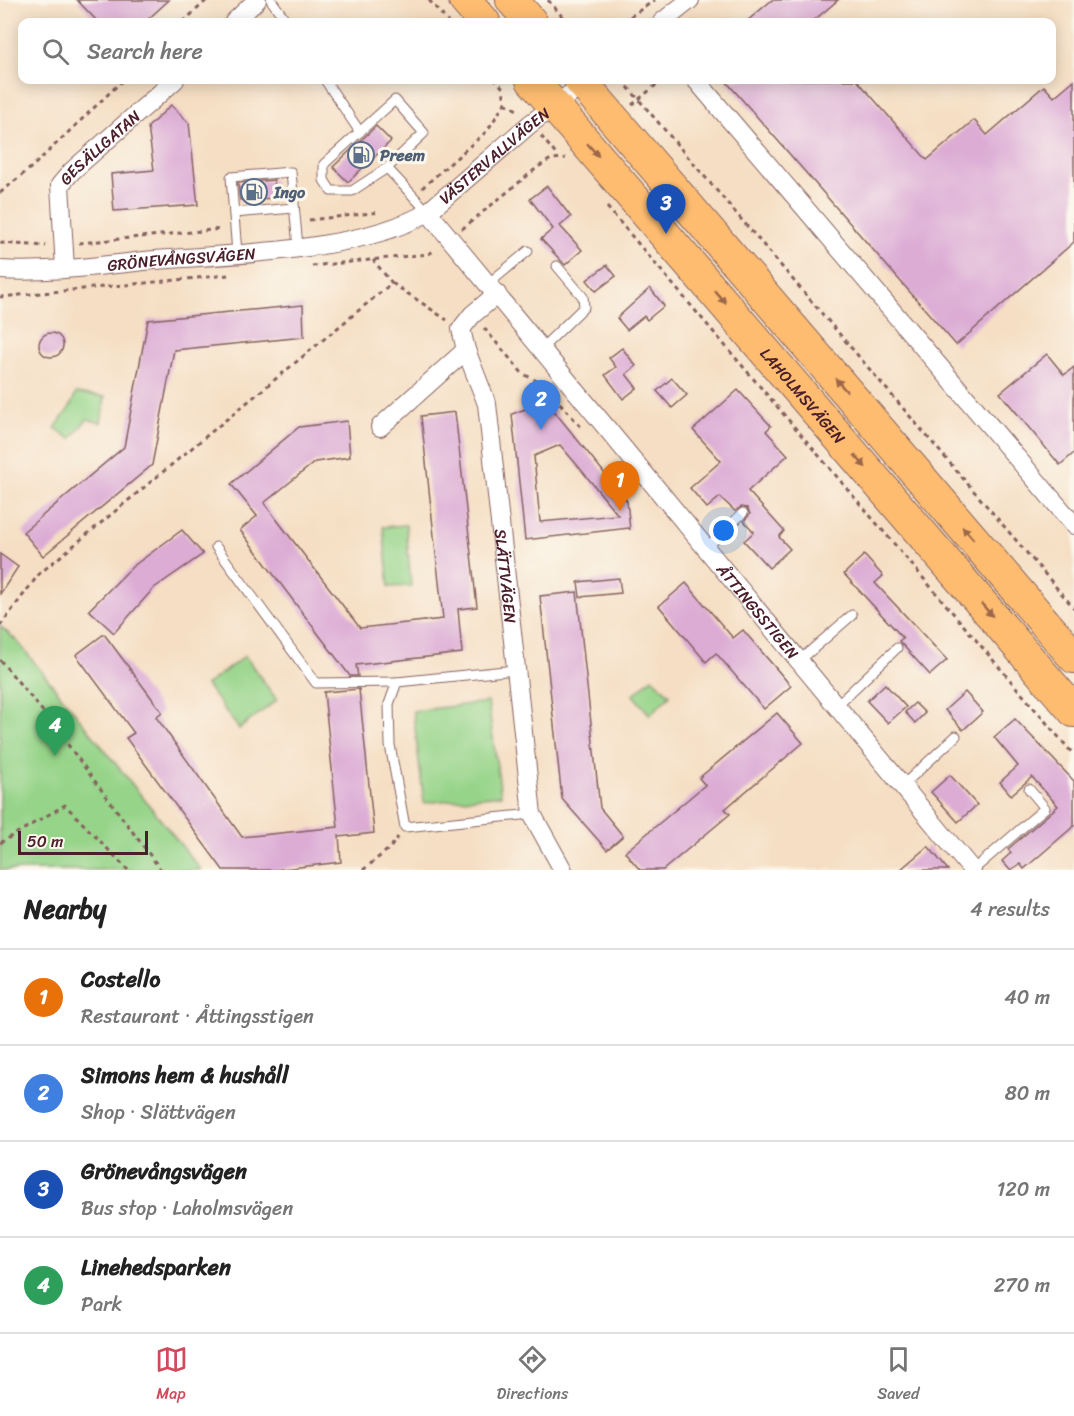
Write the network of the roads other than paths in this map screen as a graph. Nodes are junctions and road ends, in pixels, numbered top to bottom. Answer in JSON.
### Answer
{"nodes":[{"id":1,"x":257,"y":0,"type":"edge"},
{"id":2,"x":271,"y":0,"type":"edge"},
{"id":3,"x":465,"y":0,"type":"edge"},
{"id":4,"x":512,"y":0,"type":"edge"},
{"id":5,"x":690,"y":0,"type":"edge"},
{"id":6,"x":238,"y":18,"type":"edge"},
{"id":7,"x":283,"y":18,"type":"edge"},
{"id":8,"x":481,"y":18,"type":"edge"},
{"id":9,"x":528,"y":18,"type":"edge"},
{"id":10,"x":667,"y":18,"type":"edge"},
{"id":11,"x":170,"y":84,"type":"edge"},
{"id":12,"x":328,"y":84,"type":"edge"},
{"id":13,"x":517,"y":84,"type":"edge"},
{"id":14,"x":580,"y":84,"type":"edge"},
{"id":15,"x":587,"y":84,"type":"edge"},
{"id":16,"x":699,"y":84,"type":"edge"},
{"id":17,"x":553,"y":107,"type":"junction"},
{"id":18,"x":360,"y":132,"type":"junction"},
{"id":19,"x":387,"y":168,"type":"junction"},
{"id":20,"x":294,"y":208,"type":"junction"},
{"id":21,"x":428,"y":212,"type":"junction"},
{"id":22,"x":234,"y":213,"type":"junction"},
{"id":23,"x":298,"y":247,"type":"junction"},
{"id":24,"x":528,"y":251,"type":"dead end"},
{"id":25,"x":237,"y":253,"type":"junction"},
{"id":26,"x":557,"y":266,"type":"dead end"},
{"id":27,"x":65,"y":268,"type":"junction"},
{"id":28,"x":0,"y":270,"type":"edge"},
{"id":29,"x":493,"y":289,"type":"junction"},
{"id":30,"x":542,"y":348,"type":"junction"},
{"id":31,"x":466,"y":350,"type":"junction"},
{"id":32,"x":380,"y":428,"type":"dead end"},
{"id":33,"x":743,"y":513,"type":"dead end"},
{"id":34,"x":1074,"y":525,"type":"edge"},
{"id":35,"x":216,"y":547,"type":"dead end"},
{"id":36,"x":706,"y":548,"type":"junction"},
{"id":37,"x":852,"y":615,"type":"dead end"},
{"id":38,"x":897,"y":648,"type":"dead end"},
{"id":39,"x":1074,"y":657,"type":"edge"},
{"id":40,"x":799,"y":661,"type":"junction"},
{"id":41,"x":514,"y":670,"type":"junction"},
{"id":42,"x":397,"y":682,"type":"junction"},
{"id":43,"x":836,"y":706,"type":"junction"},
{"id":44,"x":1074,"y":711,"type":"edge"},
{"id":45,"x":956,"y":736,"type":"dead end"},
{"id":46,"x":902,"y":786,"type":"junction"},
{"id":47,"x":1029,"y":789,"type":"dead end"},
{"id":48,"x":532,"y":814,"type":"junction"},
{"id":49,"x":563,"y":870,"type":"edge"},
{"id":50,"x":972,"y":870,"type":"edge"}],
"edges":[{"from":1,"to":6,"type":"street"},
{"from":2,"to":7,"type":"lane"},
{"from":3,"to":8,"type":"highway"},
{"from":4,"to":9,"type":"highway"},
{"from":5,"to":10,"type":"street"},
{"from":11,"to":27,"type":"street","name":"GESÄLLGATAN"},
{"from":12,"to":18,"type":"lane"},
{"from":13,"to":17,"type":"highway","name":"LAHOLMSVÄGEN"},
{"from":14,"to":17,"type":"street","name":"VÄSTERVALLVÄGEN"},
{"from":39,"to":15,"type":"highway","one_way":true},
{"from":16,"to":34,"type":"street"},
{"from":17,"to":21,"type":"street","name":"VÄSTERVALLVÄGEN"},
{"from":17,"to":44,"type":"highway","name":"LAHOLMSVÄGEN","one_way":true},
{"from":18,"to":19,"type":"lane"},
{"from":18,"to":19,"type":"lane"},
{"from":19,"to":21,"type":"lane"},
{"from":20,"to":22,"type":"lane"},
{"from":20,"to":22,"type":"lane"},
{"from":20,"to":23,"type":"lane"},
{"from":21,"to":23,"type":"street","name":"GRÖNEVÅNGSVÄGEN"},
{"from":21,"to":29,"type":"street","name":"ÅTTINGSSTIGEN"},
{"from":22,"to":25,"type":"lane"},
{"from":23,"to":25,"type":"street","name":"GRÖNEVÅNGSVÄGEN"},
{"from":24,"to":29,"type":"lane"},
{"from":25,"to":27,"type":"street","name":"GRÖNEVÅNGSVÄGEN"},
{"from":26,"to":30,"type":"lane"},
{"from":27,"to":28,"type":"street","name":"GRÖNEVÅNGSVÄGEN"},
{"from":29,"to":30,"type":"street","name":"ÅTTINGSSTIGEN"},
{"from":29,"to":31,"type":"street","name":"SLÄTTVÄGEN"},
{"from":30,"to":36,"type":"street","name":"ÅTTINGSSTIGEN"},
{"from":31,"to":32,"type":"street"},
{"from":31,"to":41,"type":"street","name":"SLÄTTVÄGEN"},
{"from":33,"to":36,"type":"lane"},
{"from":35,"to":42,"type":"lane"},
{"from":36,"to":40,"type":"street","name":"ÅTTINGSSTIGEN"},
{"from":37,"to":40,"type":"lane"},
{"from":38,"to":43,"type":"lane"},
{"from":40,"to":43,"type":"street","name":"ÅTTINGSSTIGEN"},
{"from":41,"to":42,"type":"lane"},
{"from":41,"to":48,"type":"street","name":"SLÄTTVÄGEN"},
{"from":42,"to":48,"type":"lane"},
{"from":43,"to":46,"type":"street","name":"ÅTTINGSSTIGEN"},
{"from":45,"to":46,"type":"lane"},
{"from":46,"to":50,"type":"street","name":"ÅTTINGSSTIGEN"},
{"from":47,"to":50,"type":"lane"},
{"from":48,"to":49,"type":"street","name":"SLÄTTVÄGEN"}]}
